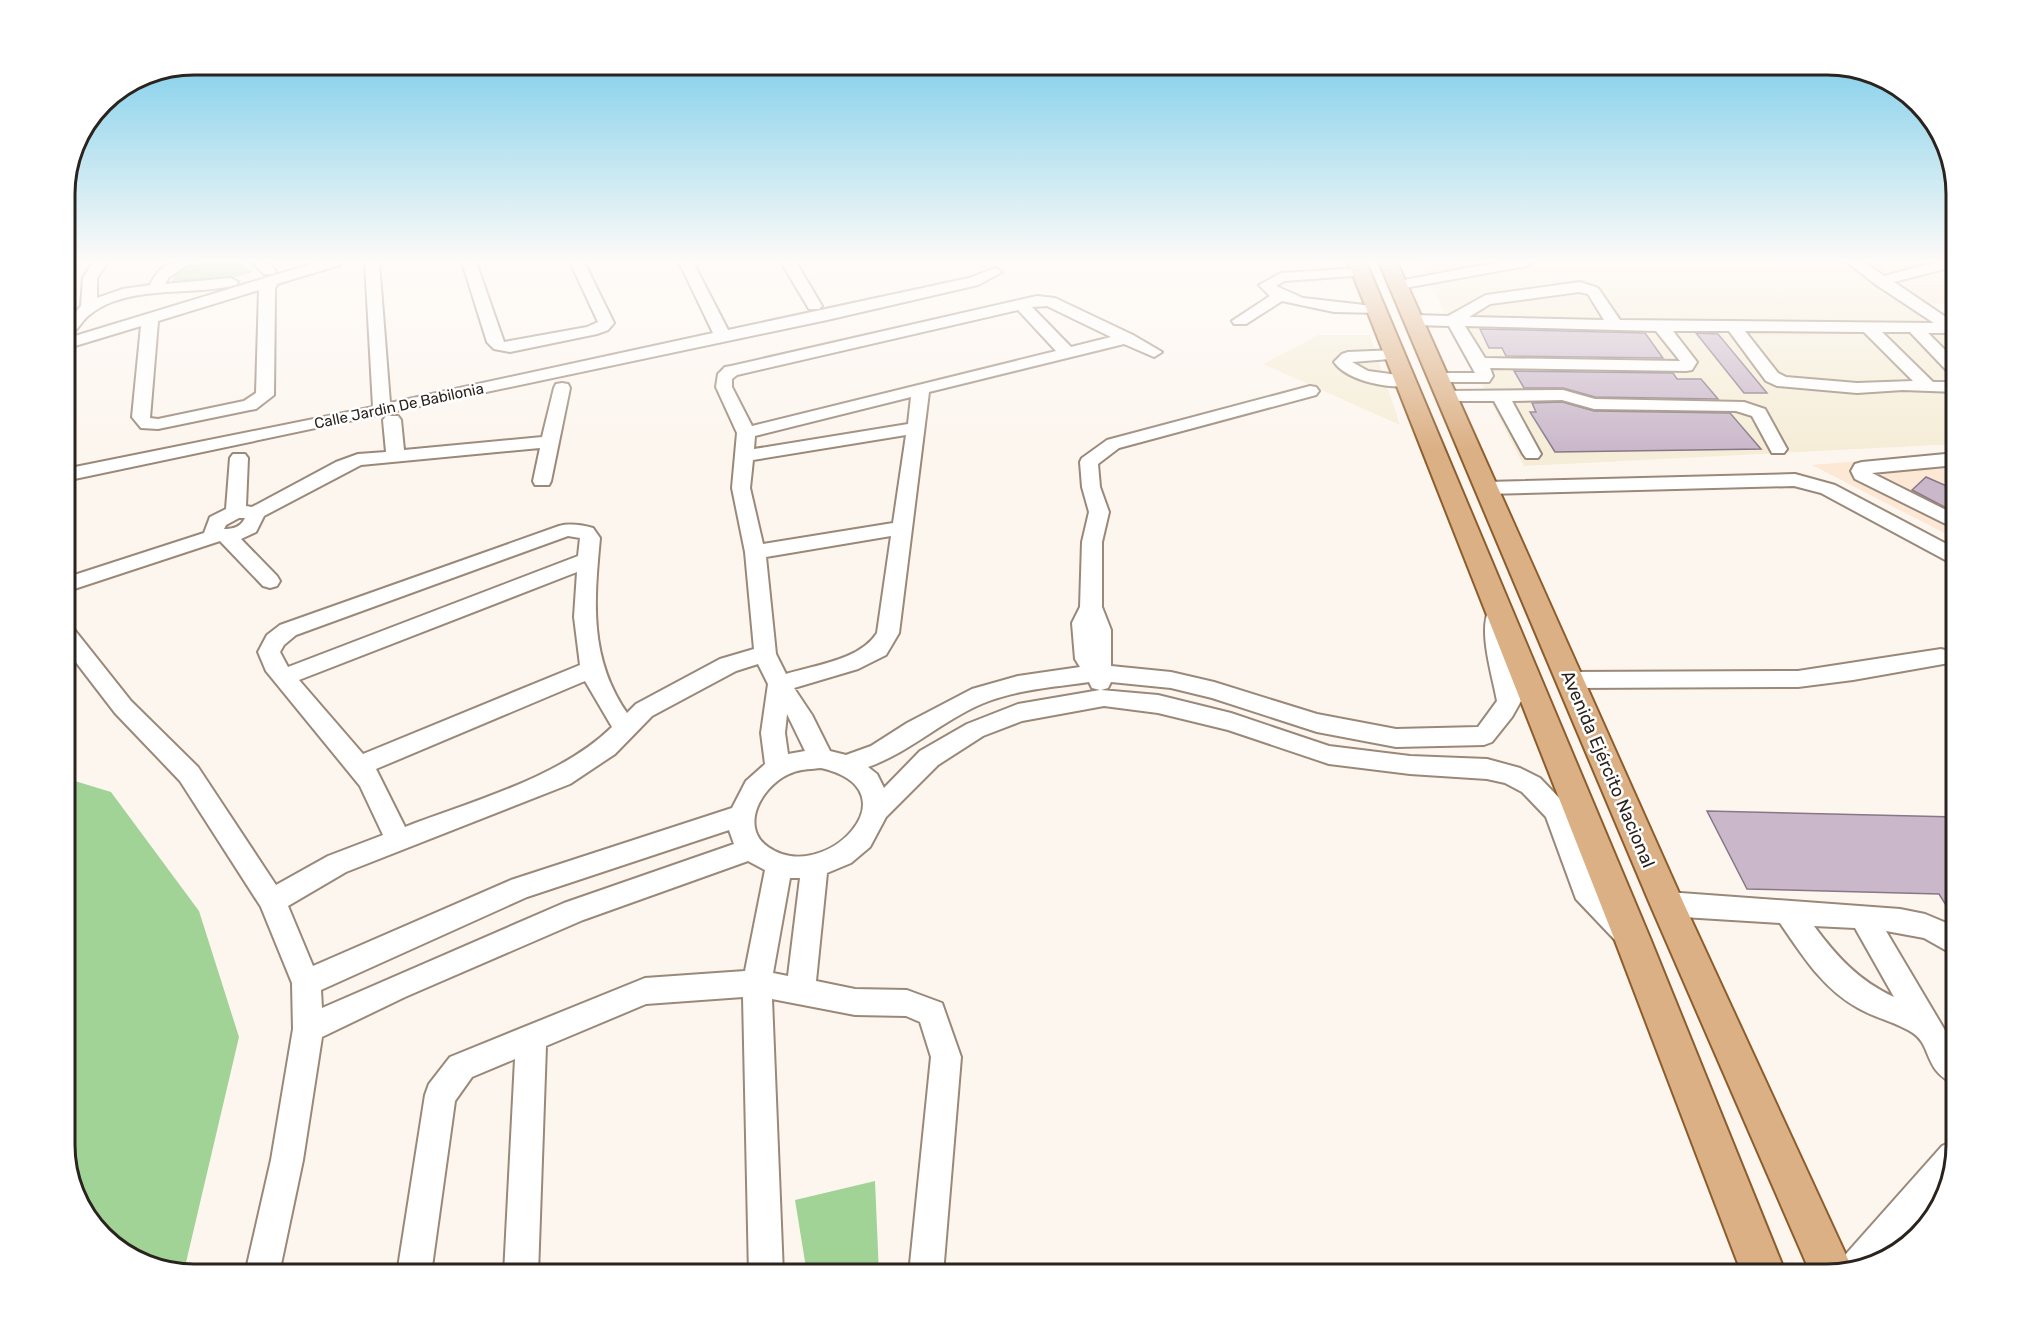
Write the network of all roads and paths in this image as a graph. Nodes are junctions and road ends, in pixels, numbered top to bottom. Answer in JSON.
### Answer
{"nodes":[{"id":1,"x":129,"y":324,"type":"edge"},
{"id":2,"x":149,"y":324,"type":"edge"},
{"id":3,"x":266,"y":324,"type":"edge"},
{"id":4,"x":378,"y":324,"type":"edge"},
{"id":5,"x":489,"y":324,"type":"edge"},
{"id":6,"x":605,"y":324,"type":"edge"},
{"id":7,"x":717,"y":324,"type":"edge"},
{"id":8,"x":759,"y":324,"type":"edge"},
{"id":9,"x":932,"y":324,"type":"edge"},
{"id":10,"x":1040,"y":324,"type":"edge"},
{"id":11,"x":1099,"y":324,"type":"edge"},
{"id":12,"x":1383,"y":324,"type":"edge"},
{"id":13,"x":1398,"y":324,"type":"edge"},
{"id":14,"x":1412,"y":324,"type":"edge"},
{"id":15,"x":1456,"y":324,"type":"edge"},
{"id":16,"x":1627,"y":324,"type":"edge"},
{"id":17,"x":1661,"y":326,"type":"junction"},
{"id":18,"x":1734,"y":327,"type":"junction"},
{"id":19,"x":1868,"y":327,"type":"junction"},
{"id":20,"x":1915,"y":329,"type":"junction"},
{"id":21,"x":720,"y":330,"type":"junction"},
{"id":22,"x":1946,"y":330,"type":"edge"},
{"id":23,"x":1127,"y":338,"type":"junction"},
{"id":24,"x":75,"y":341,"type":"edge"},
{"id":25,"x":1426,"y":349,"type":"junction"},
{"id":26,"x":1154,"y":352,"type":"dead end"},
{"id":27,"x":1067,"y":353,"type":"junction"},
{"id":28,"x":1946,"y":360,"type":"edge"},
{"id":29,"x":1480,"y":363,"type":"junction"},
{"id":30,"x":1443,"y":387,"type":"junction"},
{"id":31,"x":1929,"y":387,"type":"junction"},
{"id":32,"x":1946,"y":387,"type":"edge"},
{"id":33,"x":562,"y":388,"type":"dead end"},
{"id":34,"x":921,"y":390,"type":"junction"},
{"id":35,"x":1310,"y":391,"type":"dead end"},
{"id":36,"x":1502,"y":397,"type":"junction"},
{"id":37,"x":387,"y":415,"type":"junction"},
{"id":38,"x":916,"y":428,"type":"junction"},
{"id":39,"x":746,"y":433,"type":"junction"},
{"id":40,"x":550,"y":442,"type":"junction"},
{"id":41,"x":1778,"y":449,"type":"dead end"},
{"id":42,"x":1532,"y":454,"type":"dead end"},
{"id":43,"x":395,"y":456,"type":"junction"},
{"id":44,"x":744,"y":456,"type":"junction"},
{"id":45,"x":239,"y":458,"type":"dead end"},
{"id":46,"x":1946,"y":460,"type":"edge"},
{"id":47,"x":75,"y":473,"type":"edge"},
{"id":48,"x":542,"y":481,"type":"dead end"},
{"id":49,"x":1487,"y":488,"type":"junction"},
{"id":50,"x":245,"y":513,"type":"junction"},
{"id":51,"x":1946,"y":518,"type":"edge"},
{"id":52,"x":902,"y":528,"type":"junction"},
{"id":53,"x":220,"y":532,"type":"junction"},
{"id":54,"x":755,"y":552,"type":"junction"},
{"id":55,"x":1946,"y":552,"type":"edge"},
{"id":56,"x":141,"y":554,"type":"junction"},
{"id":57,"x":588,"y":560,"type":"junction"},
{"id":58,"x":75,"y":568,"type":"edge"},
{"id":59,"x":270,"y":580,"type":"dead end"},
{"id":60,"x":75,"y":581,"type":"edge"},
{"id":61,"x":1498,"y":608,"type":"junction"},
{"id":62,"x":75,"y":646,"type":"edge"},
{"id":63,"x":765,"y":654,"type":"junction"},
{"id":64,"x":1941,"y":657,"type":"dead end"},
{"id":65,"x":594,"y":668,"type":"junction"},
{"id":66,"x":1098,"y":673,"type":"junction"},
{"id":67,"x":284,"y":676,"type":"junction"},
{"id":68,"x":1570,"y":680,"type":"junction"},
{"id":69,"x":779,"y":684,"type":"junction"},
{"id":70,"x":1104,"y":698,"type":"junction"},
{"id":71,"x":625,"y":729,"type":"junction"},
{"id":72,"x":1471,"y":737,"type":"junction"},
{"id":73,"x":821,"y":759,"type":"junction"},
{"id":74,"x":846,"y":765,"type":"junction"},
{"id":75,"x":359,"y":766,"type":"junction"},
{"id":76,"x":778,"y":768,"type":"junction"},
{"id":77,"x":1487,"y":769,"type":"junction"},
{"id":78,"x":876,"y":811,"type":"junction"},
{"id":79,"x":741,"y":815,"type":"junction"},
{"id":80,"x":398,"y":839,"type":"junction"},
{"id":81,"x":752,"y":849,"type":"junction"},
{"id":82,"x":779,"y":865,"type":"junction"},
{"id":83,"x":815,"y":867,"type":"junction"},
{"id":84,"x":272,"y":901,"type":"junction"},
{"id":85,"x":1667,"y":904,"type":"junction"},
{"id":86,"x":1788,"y":912,"type":"junction"},
{"id":87,"x":1863,"y":917,"type":"junction"},
{"id":88,"x":1946,"y":935,"type":"edge"},
{"id":89,"x":1632,"y":938,"type":"junction"},
{"id":90,"x":306,"y":983,"type":"junction"},
{"id":91,"x":757,"y":983,"type":"junction"},
{"id":92,"x":800,"y":993,"type":"junction"},
{"id":93,"x":1925,"y":1024,"type":"junction"},
{"id":94,"x":308,"y":1029,"type":"junction"},
{"id":95,"x":531,"y":1038,"type":"junction"},
{"id":96,"x":1946,"y":1060,"type":"edge"},
{"id":97,"x":1944,"y":1167,"type":"edge"},
{"id":98,"x":1865,"y":1258,"type":"edge"},
{"id":99,"x":264,"y":1264,"type":"edge"},
{"id":100,"x":416,"y":1264,"type":"edge"},
{"id":101,"x":521,"y":1264,"type":"edge"},
{"id":102,"x":766,"y":1264,"type":"edge"},
{"id":103,"x":927,"y":1264,"type":"edge"},
{"id":104,"x":1760,"y":1264,"type":"edge"},
{"id":105,"x":1828,"y":1264,"type":"edge"}],
"edges":[{"from":1,"to":24,"type":"street"},
{"from":2,"to":3,"type":"street"},
{"from":4,"to":37,"type":"street"},
{"from":5,"to":6,"type":"street"},
{"from":7,"to":21,"type":"street"},
{"from":8,"to":21,"type":"street","name":"Calle Jardin De Babilonia"},
{"from":9,"to":39,"type":"street"},
{"from":10,"to":27,"type":"street"},
{"from":11,"to":23,"type":"street"},
{"from":12,"to":61,"type":"main road"},
{"from":13,"to":25,"type":"main road"},
{"from":14,"to":25,"type":"main road","name":"Avenida Ejército Nacional"},
{"from":15,"to":29,"type":"street"},
{"from":16,"to":17,"type":"street"},
{"from":17,"to":18,"type":"street"},
{"from":17,"to":29,"type":"street"},
{"from":18,"to":19,"type":"street"},
{"from":18,"to":31,"type":"street"},
{"from":19,"to":20,"type":"street"},
{"from":19,"to":31,"type":"street"},
{"from":20,"to":22,"type":"street"},
{"from":20,"to":28,"type":"street"},
{"from":21,"to":37,"type":"street","name":"Calle Jardin De Babilonia"},
{"from":23,"to":26,"type":"street"},
{"from":23,"to":27,"type":"street"},
{"from":25,"to":30,"type":"main road","name":"Avenida Ejército Nacional"},
{"from":27,"to":34,"type":"street"},
{"from":29,"to":30,"type":"street"},
{"from":30,"to":36,"type":"street"},
{"from":30,"to":49,"type":"main road","name":"Avenida Ejército Nacional"},
{"from":31,"to":32,"type":"street"},
{"from":33,"to":40,"type":"street"},
{"from":34,"to":38,"type":"street"},
{"from":34,"to":39,"type":"street"},
{"from":35,"to":66,"type":"street"},
{"from":36,"to":41,"type":"street"},
{"from":36,"to":42,"type":"street"},
{"from":37,"to":43,"type":"street"},
{"from":37,"to":47,"type":"street","name":"Calle Jardin De Babilonia"},
{"from":38,"to":44,"type":"street"},
{"from":38,"to":52,"type":"street"},
{"from":39,"to":44,"type":"street"},
{"from":40,"to":43,"type":"street"},
{"from":40,"to":48,"type":"street"},
{"from":43,"to":50,"type":"street"},
{"from":44,"to":54,"type":"street"},
{"from":45,"to":50,"type":"street"},
{"from":46,"to":51,"type":"street"},
{"from":49,"to":55,"type":"street"},
{"from":49,"to":68,"type":"main road","name":"Avenida Ejército Nacional"},
{"from":50,"to":53,"type":"street"},
{"from":52,"to":54,"type":"street"},
{"from":52,"to":69,"type":"street"},
{"from":53,"to":56,"type":"street"},
{"from":53,"to":59,"type":"street"},
{"from":54,"to":63,"type":"street"},
{"from":56,"to":58,"type":"street"},
{"from":56,"to":60,"type":"street"},
{"from":57,"to":65,"type":"street"},
{"from":57,"to":67,"type":"street"},
{"from":57,"to":67,"type":"street"},
{"from":61,"to":72,"type":"street"},
{"from":61,"to":89,"type":"main road"},
{"from":62,"to":84,"type":"street"},
{"from":63,"to":69,"type":"street"},
{"from":63,"to":71,"type":"street"},
{"from":64,"to":68,"type":"street"},
{"from":65,"to":71,"type":"street"},
{"from":65,"to":75,"type":"street"},
{"from":66,"to":70,"type":"street"},
{"from":66,"to":72,"type":"street"},
{"from":66,"to":74,"type":"street"},
{"from":67,"to":75,"type":"street"},
{"from":68,"to":85,"type":"main road","name":"Avenida Ejército Nacional"},
{"from":69,"to":73,"type":"street"},
{"from":69,"to":76,"type":"street"},
{"from":70,"to":77,"type":"street"},
{"from":70,"to":78,"type":"street"},
{"from":71,"to":80,"type":"street"},
{"from":72,"to":77,"type":"street"},
{"from":73,"to":74,"type":"street"},
{"from":73,"to":76,"type":"street"},
{"from":74,"to":78,"type":"street"},
{"from":75,"to":80,"type":"street"},
{"from":76,"to":79,"type":"street"},
{"from":77,"to":89,"type":"street"},
{"from":78,"to":83,"type":"street"},
{"from":79,"to":81,"type":"street"},
{"from":79,"to":90,"type":"street"},
{"from":80,"to":84,"type":"street"},
{"from":81,"to":82,"type":"street"},
{"from":81,"to":94,"type":"street"},
{"from":82,"to":83,"type":"street"},
{"from":82,"to":91,"type":"street"},
{"from":83,"to":92,"type":"street"},
{"from":84,"to":90,"type":"street"},
{"from":85,"to":86,"type":"street"},
{"from":85,"to":105,"type":"main road","name":"Avenida Ejército Nacional"},
{"from":86,"to":87,"type":"street"},
{"from":86,"to":93,"type":"street"},
{"from":87,"to":88,"type":"street"},
{"from":87,"to":93,"type":"street"},
{"from":89,"to":104,"type":"main road"},
{"from":90,"to":94,"type":"street"},
{"from":91,"to":92,"type":"street"},
{"from":91,"to":95,"type":"street"},
{"from":91,"to":102,"type":"street"},
{"from":92,"to":103,"type":"street"},
{"from":93,"to":96,"type":"street"},
{"from":94,"to":99,"type":"street"},
{"from":95,"to":100,"type":"street"},
{"from":95,"to":101,"type":"street"},
{"from":97,"to":98,"type":"street"}]}
